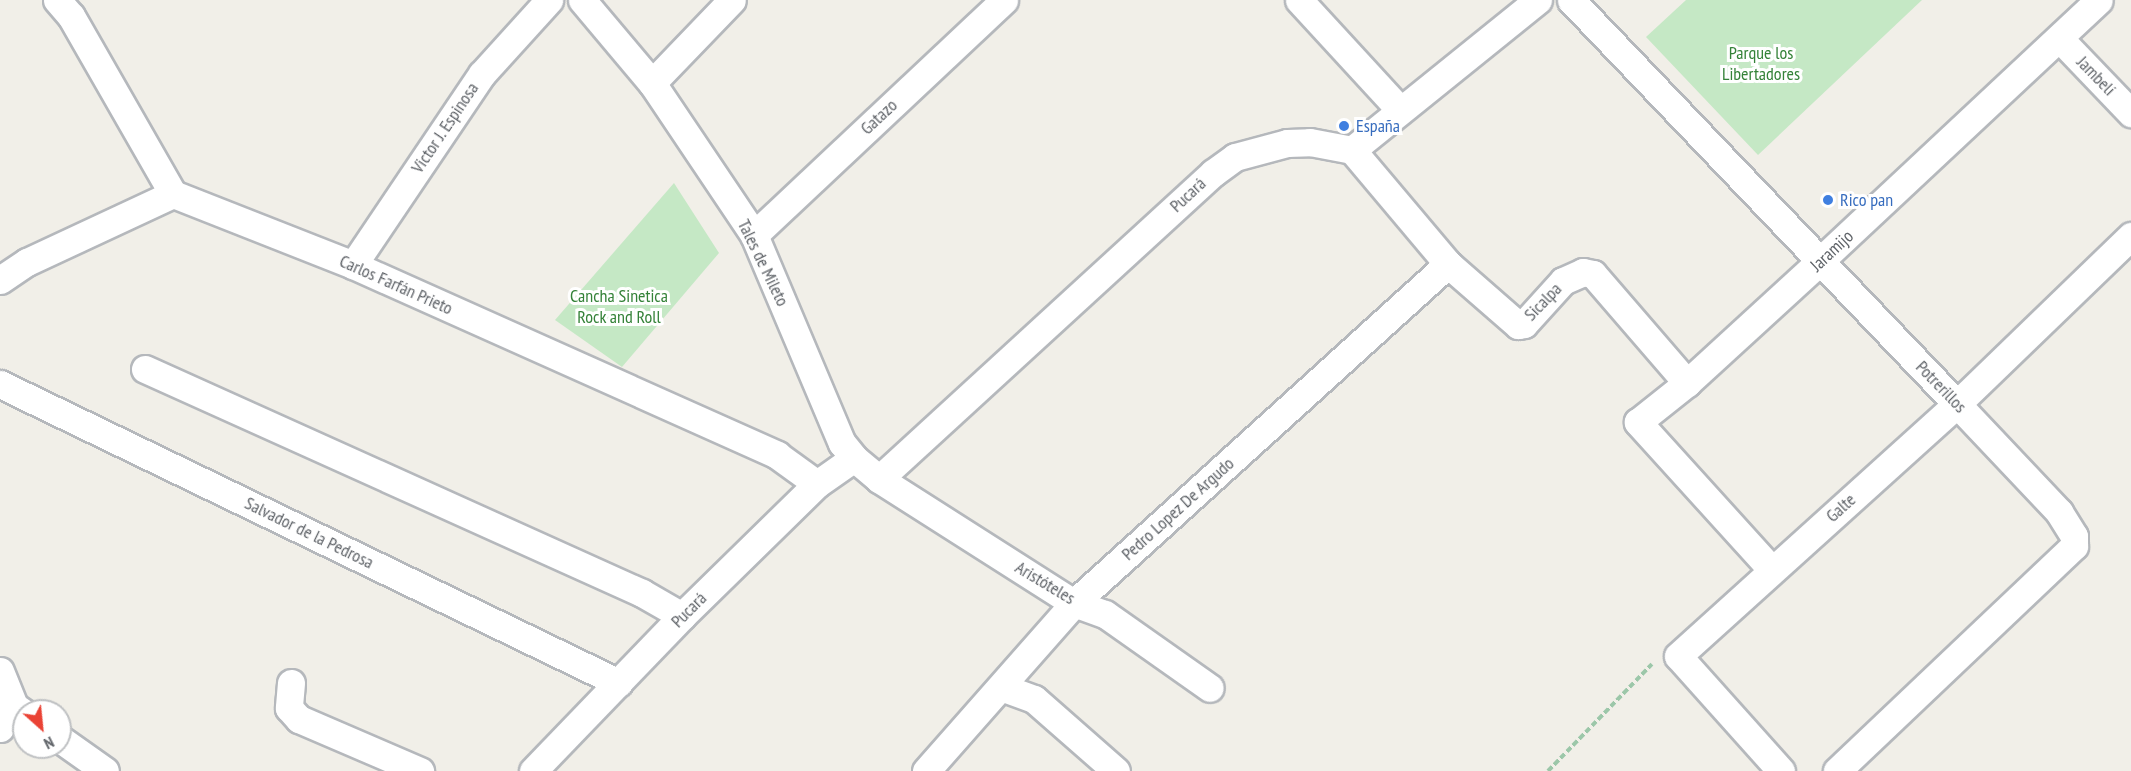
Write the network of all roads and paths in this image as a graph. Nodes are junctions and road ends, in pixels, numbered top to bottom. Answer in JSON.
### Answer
{"nodes":[{"id":1,"x":57,"y":0,"type":"edge"},
{"id":2,"x":549,"y":0,"type":"edge"},
{"id":3,"x":582,"y":0,"type":"edge"},
{"id":4,"x":732,"y":0,"type":"edge"},
{"id":5,"x":1004,"y":0,"type":"edge"},
{"id":6,"x":1299,"y":0,"type":"edge"},
{"id":7,"x":1538,"y":0,"type":"edge"},
{"id":8,"x":1571,"y":0,"type":"edge"},
{"id":9,"x":2099,"y":0,"type":"edge"},
{"id":10,"x":2060,"y":39,"type":"junction"},
{"id":11,"x":652,"y":83,"type":"junction"},
{"id":12,"x":1400,"y":110,"type":"junction"},
{"id":13,"x":2131,"y":113,"type":"edge"},
{"id":14,"x":1352,"y":150,"type":"junction"},
{"id":15,"x":172,"y":194,"type":"junction"},
{"id":16,"x":754,"y":235,"type":"junction"},
{"id":17,"x":2131,"y":236,"type":"edge"},
{"id":18,"x":1819,"y":262,"type":"junction"},
{"id":19,"x":1448,"y":264,"type":"junction"},
{"id":20,"x":353,"y":265,"type":"junction"},
{"id":21,"x":0,"y":280,"type":"edge"},
{"id":22,"x":145,"y":369,"type":"dead end"},
{"id":23,"x":1687,"y":383,"type":"junction"},
{"id":24,"x":0,"y":384,"type":"edge"},
{"id":25,"x":1957,"y":404,"type":"junction"},
{"id":26,"x":854,"y":458,"type":"junction"},
{"id":27,"x":879,"y":479,"type":"junction"},
{"id":28,"x":817,"y":484,"type":"junction"},
{"id":29,"x":1772,"y":570,"type":"junction"},
{"id":30,"x":1074,"y":603,"type":"junction"},
{"id":31,"x":682,"y":616,"type":"junction"},
{"id":32,"x":1678,"y":656,"type":"junction"},
{"id":33,"x":0,"y":671,"type":"edge"},
{"id":34,"x":291,"y":683,"type":"dead end"},
{"id":35,"x":619,"y":683,"type":"junction"},
{"id":36,"x":1000,"y":687,"type":"junction"},
{"id":37,"x":1210,"y":688,"type":"dead end"},
{"id":38,"x":12,"y":712,"type":"edge"},
{"id":39,"x":72,"y":748,"type":"edge"},
{"id":40,"x":105,"y":771,"type":"edge"},
{"id":41,"x":420,"y":771,"type":"edge"},
{"id":42,"x":533,"y":771,"type":"edge"},
{"id":43,"x":926,"y":771,"type":"edge"},
{"id":44,"x":1116,"y":771,"type":"edge"},
{"id":45,"x":1548,"y":771,"type":"edge"},
{"id":46,"x":1781,"y":771,"type":"edge"},
{"id":47,"x":1837,"y":771,"type":"edge"}],
"edges":[{"from":1,"to":15,"type":"street"},
{"from":2,"to":20,"type":"street","name":"Victor J. Espinosa"},
{"from":3,"to":11,"type":"street","name":"Tales de Mileto"},
{"from":4,"to":11,"type":"street"},
{"from":5,"to":16,"type":"street","name":"Gatazo"},
{"from":6,"to":12,"type":"street"},
{"from":7,"to":12,"type":"street"},
{"from":8,"to":18,"type":"street","name":"Potrerillos"},
{"from":9,"to":10,"type":"street","name":"Jaramijo"},
{"from":10,"to":13,"type":"street","name":"Jambelí"},
{"from":10,"to":18,"type":"street","name":"Jaramijo"},
{"from":11,"to":16,"type":"street","name":"Tales de Mileto"},
{"from":12,"to":14,"type":"street"},
{"from":14,"to":19,"type":"street","name":"Sicalpa"},
{"from":14,"to":27,"type":"street","name":"Pucará"},
{"from":15,"to":20,"type":"street","name":"Carlos Farfán Prieto"},
{"from":15,"to":21,"type":"street"},
{"from":16,"to":26,"type":"street","name":"Tales de Mileto"},
{"from":17,"to":25,"type":"street","name":"Galte"},
{"from":18,"to":23,"type":"street","name":"Jaramijo"},
{"from":18,"to":25,"type":"street","name":"Potrerillos"},
{"from":19,"to":23,"type":"street","name":"Sicalpa"},
{"from":19,"to":30,"type":"street","name":"Pedro Lopez De Argudo"},
{"from":20,"to":28,"type":"street","name":"Carlos Farfán Prieto"},
{"from":22,"to":31,"type":"street"},
{"from":23,"to":29,"type":"street","name":"Jaramijo"},
{"from":24,"to":35,"type":"street","name":"Salvador de la Pedrosa"},
{"from":25,"to":29,"type":"street","name":"Galte"},
{"from":25,"to":47,"type":"street","name":"Potrerillos"},
{"from":26,"to":27,"type":"street","name":"Tales de Mileto"},
{"from":26,"to":28,"type":"street","name":"Pucará"},
{"from":27,"to":30,"type":"street","name":"Aristóteles"},
{"from":28,"to":31,"type":"street","name":"Pucará"},
{"from":29,"to":32,"type":"street","name":"Galte"},
{"from":30,"to":36,"type":"street","name":"Pedro Lopez De Argudo"},
{"from":30,"to":37,"type":"street","name":"Aristóteles"},
{"from":31,"to":35,"type":"street","name":"Pucará"},
{"from":32,"to":45,"type":"path"},
{"from":32,"to":46,"type":"street"},
{"from":33,"to":38,"type":"street"},
{"from":34,"to":41,"type":"street"},
{"from":35,"to":42,"type":"street","name":"Pucará"},
{"from":36,"to":43,"type":"street","name":"Pedro Lopez De Argudo"},
{"from":36,"to":44,"type":"street"},
{"from":39,"to":40,"type":"street"}]}
